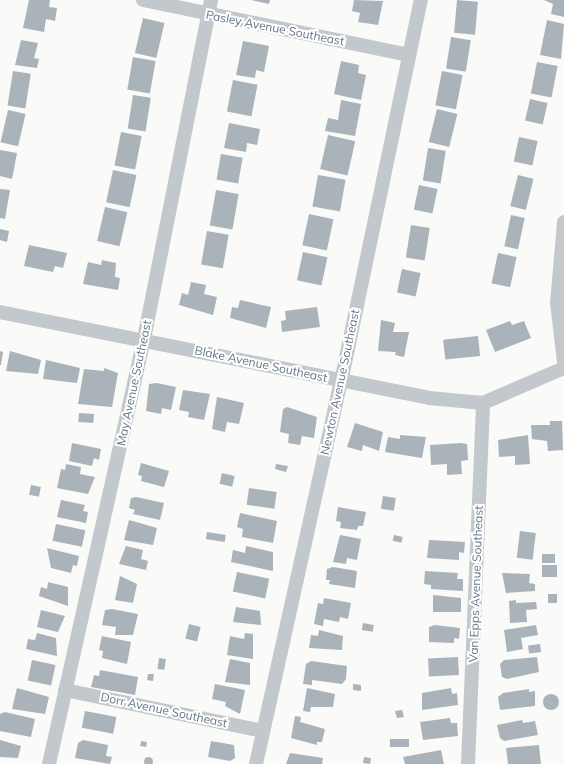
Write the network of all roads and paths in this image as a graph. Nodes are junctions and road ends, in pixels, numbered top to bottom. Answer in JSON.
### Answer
{"nodes":[{"id":1,"x":143,"y":0,"type":"edge"},
{"id":2,"x":211,"y":0,"type":"edge"},
{"id":3,"x":421,"y":0,"type":"edge"},
{"id":4,"x":208,"y":14,"type":"junction"},
{"id":5,"x":408,"y":55,"type":"junction"},
{"id":6,"x":564,"y":222,"type":"edge"},
{"id":7,"x":0,"y":312,"type":"edge"},
{"id":8,"x":144,"y":339,"type":"junction"},
{"id":9,"x":564,"y":362,"type":"edge"},
{"id":10,"x":564,"y":368,"type":"edge"},
{"id":11,"x":341,"y":382,"type":"junction"},
{"id":12,"x":483,"y":403,"type":"junction"},
{"id":13,"x":65,"y":690,"type":"junction"},
{"id":14,"x":263,"y":731,"type":"junction"},
{"id":15,"x":49,"y":764,"type":"edge"},
{"id":16,"x":256,"y":764,"type":"edge"},
{"id":17,"x":468,"y":764,"type":"edge"}],
"edges":[{"from":1,"to":4,"type":"street","name":"Pasley Avenue Southeast"},
{"from":2,"to":4,"type":"street","name":"May Avenue Southeast"},
{"from":3,"to":5,"type":"street","name":"Newton Avenue Southeast"},
{"from":4,"to":5,"type":"street","name":"Pasley Avenue Southeast"},
{"from":4,"to":8,"type":"street","name":"May Avenue Southeast"},
{"from":5,"to":11,"type":"street","name":"Newton Avenue Southeast"},
{"from":6,"to":9,"type":"street"},
{"from":7,"to":8,"type":"street","name":"Blake Avenue Southeast"},
{"from":8,"to":11,"type":"street","name":"Blake Avenue Southeast"},
{"from":8,"to":13,"type":"street","name":"May Avenue Southeast"},
{"from":10,"to":12,"type":"street","name":"Blake Avenue Southeast"},
{"from":11,"to":12,"type":"street","name":"Blake Avenue Southeast"},
{"from":11,"to":14,"type":"street","name":"Newton Avenue Southeast"},
{"from":12,"to":17,"type":"street","name":"Van Epps Avenue Southeast"},
{"from":13,"to":14,"type":"street","name":"Dorr Avenue Southeast"},
{"from":13,"to":15,"type":"street","name":"May Avenue Southeast"},
{"from":14,"to":16,"type":"street","name":"Newton Avenue Southeast"}]}
